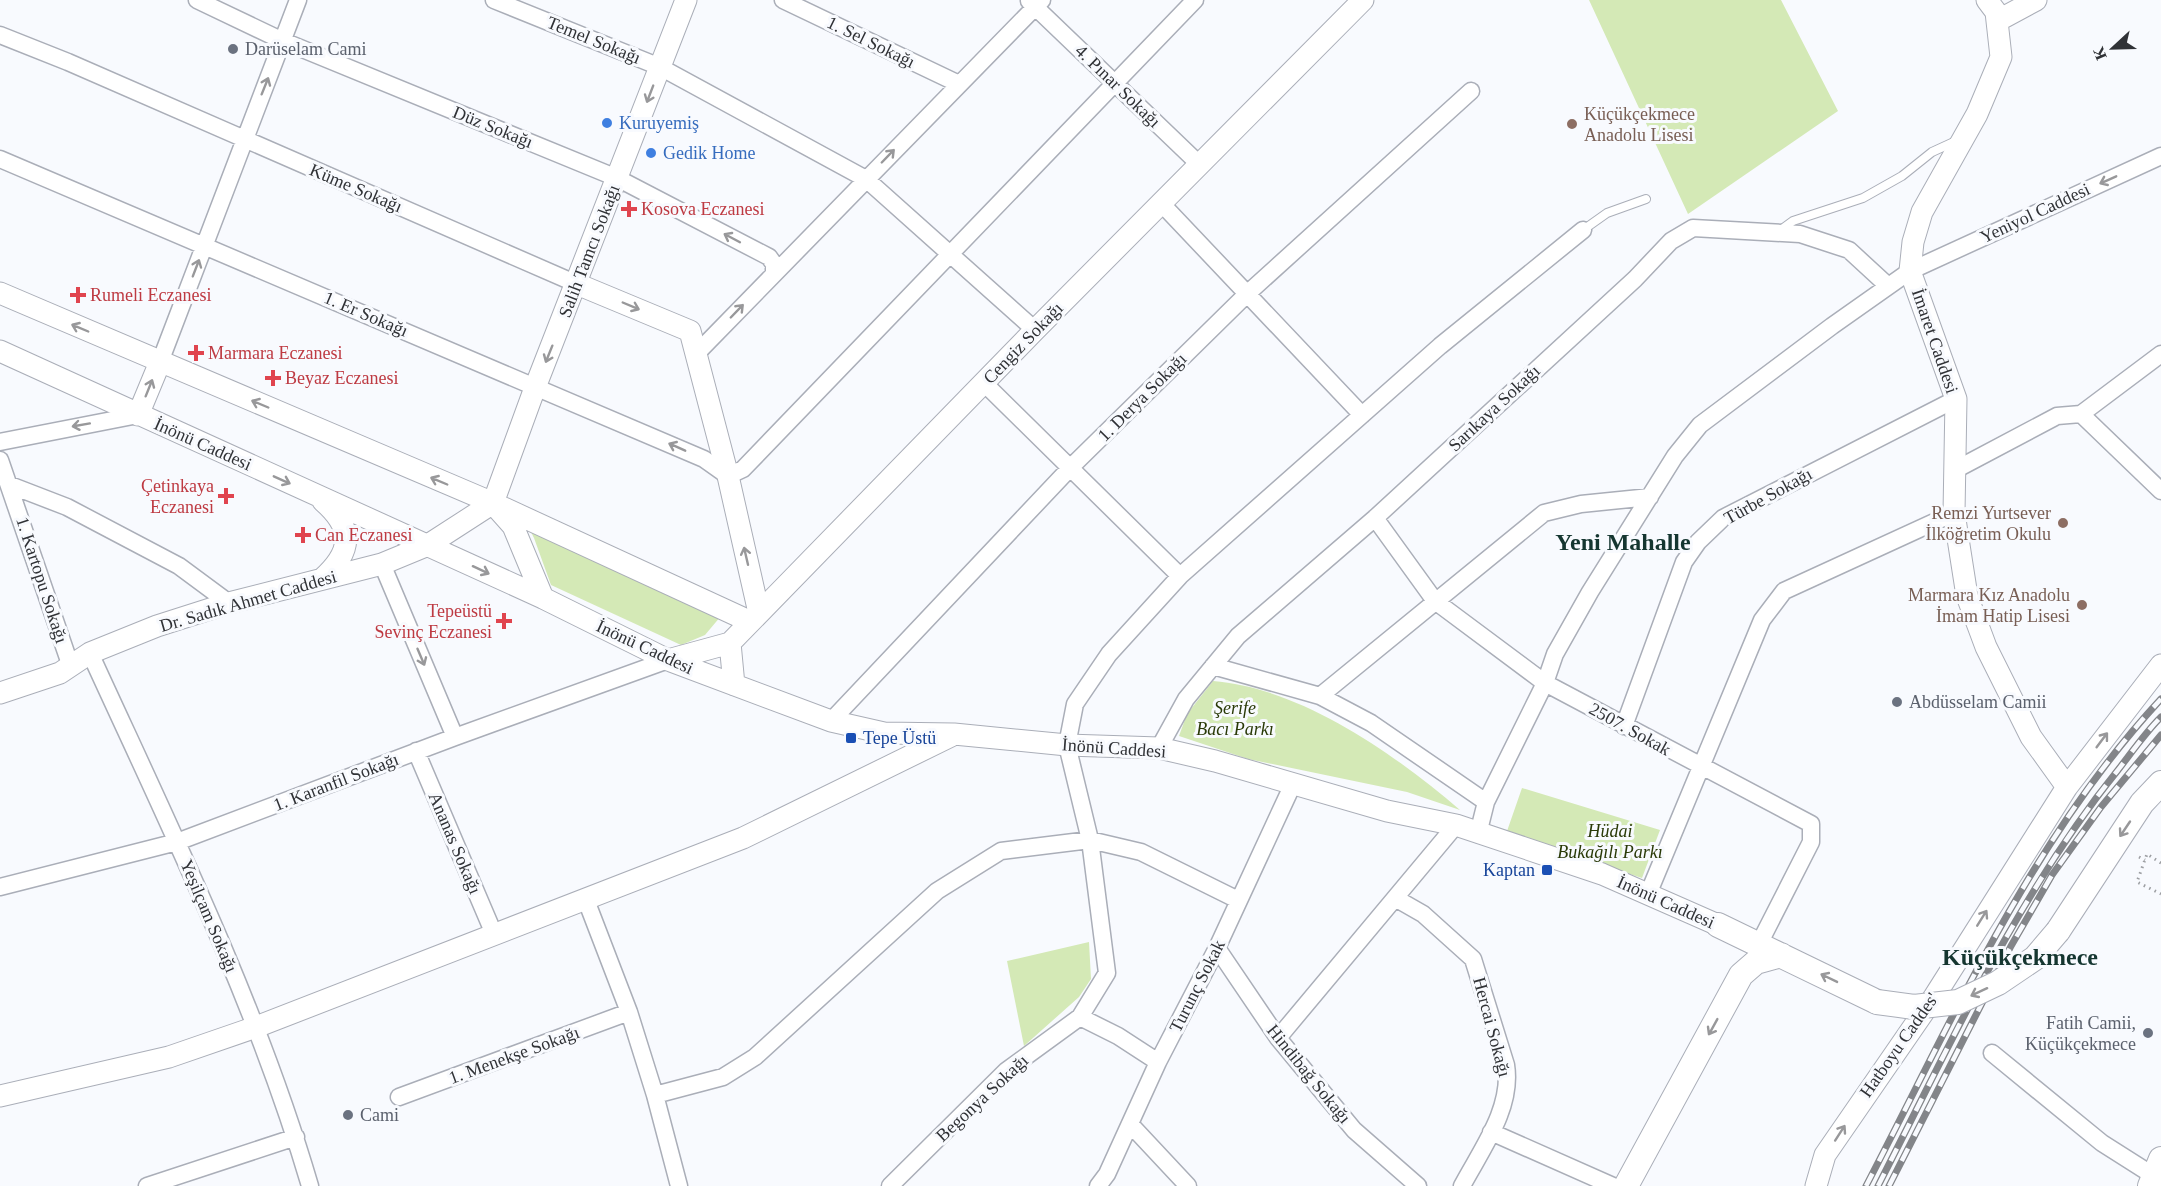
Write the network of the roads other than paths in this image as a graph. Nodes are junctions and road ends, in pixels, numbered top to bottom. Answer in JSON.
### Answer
{"nodes":[{"id":1,"x":197,"y":0,"type":"edge"},
{"id":2,"x":298,"y":0,"type":"edge"},
{"id":3,"x":494,"y":0,"type":"edge"},
{"id":4,"x":686,"y":0,"type":"edge"},
{"id":5,"x":783,"y":0,"type":"edge"},
{"id":6,"x":1195,"y":0,"type":"edge"},
{"id":7,"x":1364,"y":0,"type":"edge"},
{"id":8,"x":1987,"y":0,"type":"edge"},
{"id":9,"x":2036,"y":0,"type":"edge"},
{"id":10,"x":1036,"y":2,"type":"edge"},
{"id":11,"x":1997,"y":21,"type":"junction"},
{"id":12,"x":0,"y":35,"type":"edge"},
{"id":13,"x":283,"y":40,"type":"junction"},
{"id":14,"x":660,"y":67,"type":"junction"},
{"id":15,"x":959,"y":84,"type":"junction"},
{"id":16,"x":1115,"y":84,"type":"junction"},
{"id":17,"x":1471,"y":92,"type":"dead end"},
{"id":18,"x":1964,"y":138,"type":"junction"},
{"id":19,"x":244,"y":140,"type":"junction"},
{"id":20,"x":2161,"y":156,"type":"edge"},
{"id":21,"x":0,"y":159,"type":"edge"},
{"id":22,"x":1199,"y":164,"type":"junction"},
{"id":23,"x":617,"y":177,"type":"junction"},
{"id":24,"x":866,"y":178,"type":"junction"},
{"id":25,"x":1646,"y":200,"type":"dead end"},
{"id":26,"x":1161,"y":203,"type":"junction"},
{"id":27,"x":1583,"y":230,"type":"joint"},
{"id":28,"x":1778,"y":233,"type":"junction"},
{"id":29,"x":204,"y":245,"type":"junction"},
{"id":30,"x":951,"y":255,"type":"junction"},
{"id":31,"x":1910,"y":271,"type":"junction"},
{"id":32,"x":774,"y":272,"type":"junction"},
{"id":33,"x":577,"y":284,"type":"junction"},
{"id":34,"x":1887,"y":285,"type":"junction"},
{"id":35,"x":0,"y":293,"type":"edge"},
{"id":36,"x":1248,"y":294,"type":"junction"},
{"id":37,"x":1035,"y":330,"type":"junction"},
{"id":38,"x":0,"y":351,"type":"edge"},
{"id":39,"x":697,"y":353,"type":"junction"},
{"id":40,"x":2161,"y":354,"type":"edge"},
{"id":41,"x":160,"y":362,"type":"junction"},
{"id":42,"x":984,"y":383,"type":"junction"},
{"id":43,"x":536,"y":385,"type":"junction"},
{"id":44,"x":1956,"y":399,"type":"junction"},
{"id":45,"x":2081,"y":414,"type":"junction"},
{"id":46,"x":138,"y":415,"type":"junction"},
{"id":47,"x":1362,"y":415,"type":"junction"},
{"id":48,"x":0,"y":442,"type":"edge"},
{"id":49,"x":0,"y":460,"type":"edge"},
{"id":50,"x":1071,"y":467,"type":"junction"},
{"id":51,"x":1955,"y":470,"type":"junction"},
{"id":52,"x":728,"y":476,"type":"junction"},
{"id":53,"x":10,"y":485,"type":"junction"},
{"id":54,"x":2161,"y":491,"type":"edge"},
{"id":55,"x":316,"y":495,"type":"junction"},
{"id":56,"x":1650,"y":497,"type":"junction"},
{"id":57,"x":493,"y":504,"type":"junction"},
{"id":58,"x":1954,"y":513,"type":"junction"},
{"id":59,"x":1375,"y":518,"type":"junction"},
{"id":60,"x":428,"y":545,"type":"junction"},
{"id":61,"x":382,"y":564,"type":"junction"},
{"id":62,"x":1180,"y":576,"type":"junction"},
{"id":63,"x":320,"y":581,"type":"junction"},
{"id":64,"x":543,"y":598,"type":"junction"},
{"id":65,"x":1435,"y":602,"type":"junction"},
{"id":66,"x":230,"y":603,"type":"junction"},
{"id":67,"x":754,"y":617,"type":"junction"},
{"id":68,"x":730,"y":643,"type":"junction"},
{"id":69,"x":90,"y":653,"type":"junction"},
{"id":70,"x":668,"y":660,"type":"junction"},
{"id":71,"x":2161,"y":664,"type":"edge"},
{"id":72,"x":1213,"y":666,"type":"junction"},
{"id":73,"x":71,"y":667,"type":"junction"},
{"id":74,"x":1545,"y":683,"type":"junction"},
{"id":75,"x":734,"y":685,"type":"junction"},
{"id":76,"x":0,"y":693,"type":"edge"},
{"id":77,"x":1320,"y":696,"type":"junction"},
{"id":78,"x":831,"y":721,"type":"junction"},
{"id":79,"x":1624,"y":726,"type":"junction"},
{"id":80,"x":954,"y":734,"type":"junction"},
{"id":81,"x":454,"y":737,"type":"junction"},
{"id":82,"x":1067,"y":745,"type":"junction"},
{"id":83,"x":1159,"y":748,"type":"junction"},
{"id":84,"x":416,"y":751,"type":"junction"},
{"id":85,"x":1701,"y":768,"type":"junction"},
{"id":86,"x":2161,"y":783,"type":"edge"},
{"id":87,"x":1293,"y":784,"type":"junction"},
{"id":88,"x":2067,"y":787,"type":"junction"},
{"id":89,"x":1486,"y":802,"type":"junction"},
{"id":90,"x":1456,"y":825,"type":"junction"},
{"id":91,"x":1478,"y":834,"type":"junction"},
{"id":92,"x":1090,"y":840,"type":"junction"},
{"id":93,"x":177,"y":842,"type":"junction"},
{"id":94,"x":0,"y":887,"type":"edge"},
{"id":95,"x":1648,"y":892,"type":"junction"},
{"id":96,"x":1395,"y":898,"type":"junction"},
{"id":97,"x":586,"y":900,"type":"junction"},
{"id":98,"x":1238,"y":900,"type":"junction"},
{"id":99,"x":1718,"y":925,"type":"junction"},
{"id":100,"x":494,"y":934,"type":"junction"},
{"id":101,"x":1760,"y":944,"type":"junction"},
{"id":102,"x":1217,"y":948,"type":"junction"},
{"id":103,"x":1781,"y":955,"type":"junction"},
{"id":104,"x":1741,"y":975,"type":"junction"},
{"id":105,"x":629,"y":1012,"type":"junction"},
{"id":106,"x":1080,"y":1017,"type":"junction"},
{"id":107,"x":256,"y":1027,"type":"junction"},
{"id":108,"x":1278,"y":1038,"type":"junction"},
{"id":109,"x":1992,"y":1053,"type":"dead end"},
{"id":110,"x":1158,"y":1062,"type":"junction"},
{"id":111,"x":655,"y":1095,"type":"junction"},
{"id":112,"x":0,"y":1096,"type":"edge"},
{"id":113,"x":399,"y":1098,"type":"dead end"},
{"id":114,"x":1130,"y":1124,"type":"junction"},
{"id":115,"x":1491,"y":1132,"type":"junction"},
{"id":116,"x":296,"y":1137,"type":"junction"},
{"id":117,"x":2157,"y":1170,"type":"edge"},
{"id":118,"x":147,"y":1186,"type":"edge"},
{"id":119,"x":310,"y":1186,"type":"edge"},
{"id":120,"x":679,"y":1186,"type":"edge"},
{"id":121,"x":890,"y":1186,"type":"edge"},
{"id":122,"x":1098,"y":1186,"type":"edge"},
{"id":123,"x":1188,"y":1186,"type":"edge"},
{"id":124,"x":1418,"y":1186,"type":"edge"},
{"id":125,"x":1462,"y":1186,"type":"edge"},
{"id":126,"x":1613,"y":1186,"type":"edge"},
{"id":127,"x":1626,"y":1186,"type":"edge"},
{"id":128,"x":1816,"y":1186,"type":"edge"}],
"edges":[{"from":1,"to":13,"type":"street","name":"Düz Sokağı"},
{"from":2,"to":13,"type":"street"},
{"from":3,"to":14,"type":"street","name":"Temel Sokağı"},
{"from":4,"to":14,"type":"street","name":"Salih Tamcı Sokağı"},
{"from":5,"to":15,"type":"street","name":"1. Sel Sokağı"},
{"from":6,"to":16,"type":"street"},
{"from":7,"to":22,"type":"street","name":"Cengiz Sokağı"},
{"from":8,"to":11,"type":"street","name":"İmaret Caddesi"},
{"from":9,"to":11,"type":"street"},
{"from":10,"to":15,"type":"street"},
{"from":10,"to":16,"type":"street","name":"4. Pınar Sokağı"},
{"from":11,"to":18,"type":"street","name":"İmaret Caddesi"},
{"from":12,"to":19,"type":"street","name":"Küme Sokağı"},
{"from":19,"to":13,"type":"street","one_way":true},
{"from":13,"to":23,"type":"street","name":"Düz Sokağı"},
{"from":14,"to":23,"type":"street","name":"Salih Tamcı Sokağı","one_way":true},
{"from":14,"to":24,"type":"street","name":"Temel Sokağı"},
{"from":24,"to":15,"type":"street","one_way":true},
{"from":16,"to":22,"type":"street","name":"4. Pınar Sokağı"},
{"from":16,"to":30,"type":"street"},
{"from":17,"to":36,"type":"street","name":"1. Derya Sokağı"},
{"from":18,"to":28,"type":"lane"},
{"from":18,"to":31,"type":"street","name":"İmaret Caddesi"},
{"from":19,"to":29,"type":"street"},
{"from":19,"to":33,"type":"street","name":"Küme Sokağı"},
{"from":20,"to":31,"type":"street","name":"Yeniyol Caddesi","one_way":true},
{"from":21,"to":29,"type":"street","name":"1. Er Sokağı"},
{"from":22,"to":26,"type":"street","name":"Cengiz Sokağı"},
{"from":32,"to":23,"type":"street","name":"Düz Sokağı","one_way":true},
{"from":23,"to":33,"type":"street","name":"Salih Tamcı Sokağı"},
{"from":24,"to":30,"type":"street","name":"Temel Sokağı"},
{"from":24,"to":32,"type":"street"},
{"from":25,"to":27,"type":"lane"},
{"from":26,"to":36,"type":"street"},
{"from":26,"to":37,"type":"street","name":"Cengiz Sokağı"},
{"from":27,"to":47,"type":"street"},
{"from":28,"to":34,"type":"street","name":"Sarıkaya Sokağı"},
{"from":28,"to":59,"type":"street","name":"Sarıkaya Sokağı"},
{"from":41,"to":29,"type":"street","one_way":true},
{"from":29,"to":43,"type":"street","name":"1. Er Sokağı"},
{"from":30,"to":37,"type":"street","name":"Temel Sokağı"},
{"from":30,"to":52,"type":"street"},
{"from":31,"to":34,"type":"street","name":"Yeniyol Caddesi"},
{"from":31,"to":44,"type":"street","name":"İmaret Caddesi"},
{"from":39,"to":32,"type":"street","one_way":true},
{"from":33,"to":39,"type":"street","name":"Küme Sokağı","one_way":true},
{"from":33,"to":43,"type":"street","name":"Salih Tamcı Sokağı","one_way":true},
{"from":34,"to":56,"type":"street","name":"Yeniyol Caddesi"},
{"from":41,"to":35,"type":"street","one_way":true},
{"from":36,"to":47,"type":"street"},
{"from":36,"to":50,"type":"street","name":"1. Derya Sokağı"},
{"from":37,"to":42,"type":"street","name":"Cengiz Sokağı"},
{"from":38,"to":46,"type":"street","name":"İnönü Caddesi"},
{"from":39,"to":52,"type":"street","name":"Küme Sokağı"},
{"from":40,"to":45,"type":"street"},
{"from":46,"to":41,"type":"street","one_way":true},
{"from":57,"to":41,"type":"street","one_way":true},
{"from":42,"to":50,"type":"street"},
{"from":42,"to":67,"type":"street","name":"Cengiz Sokağı"},
{"from":52,"to":43,"type":"street","name":"1. Er Sokağı","one_way":true},
{"from":43,"to":57,"type":"street","name":"Salih Tamcı Sokağı"},
{"from":44,"to":51,"type":"street","name":"İmaret Caddesi"},
{"from":44,"to":79,"type":"street","name":"Türbe Sokağı"},
{"from":45,"to":51,"type":"street"},
{"from":45,"to":54,"type":"street"},
{"from":46,"to":48,"type":"street","one_way":true},
{"from":46,"to":55,"type":"street","name":"İnönü Caddesi","one_way":true},
{"from":47,"to":62,"type":"street"},
{"from":49,"to":53,"type":"street","name":"1. Kartopu Sokağı"},
{"from":50,"to":62,"type":"street"},
{"from":50,"to":78,"type":"street","name":"1. Derya Sokağı"},
{"from":51,"to":58,"type":"street","name":"İmaret Caddesi"},
{"from":67,"to":52,"type":"street","name":"Küme Sokağı","one_way":true},
{"from":53,"to":66,"type":"street"},
{"from":53,"to":73,"type":"street","name":"1. Kartopu Sokağı"},
{"from":55,"to":60,"type":"street","name":"İnönü Caddesi"},
{"from":55,"to":63,"type":"street"},
{"from":56,"to":65,"type":"street"},
{"from":56,"to":74,"type":"street","name":"Yeniyol Caddesi"},
{"from":57,"to":60,"type":"street","name":"Dr. Sadık Ahmet Caddesi"},
{"from":57,"to":64,"type":"street"},
{"from":57,"to":67,"type":"street"},
{"from":58,"to":85,"type":"street"},
{"from":58,"to":88,"type":"street","name":"İmaret Caddesi"},
{"from":59,"to":65,"type":"street","name":"2507. Sokak"},
{"from":59,"to":72,"type":"street","name":"Sarıkaya Sokağı"},
{"from":60,"to":61,"type":"street","name":"Dr. Sadık Ahmet Caddesi"},
{"from":60,"to":64,"type":"street","name":"İnönü Caddesi","one_way":true},
{"from":61,"to":63,"type":"street","name":"Dr. Sadık Ahmet Caddesi"},
{"from":61,"to":81,"type":"street","one_way":true},
{"from":62,"to":82,"type":"street"},
{"from":63,"to":66,"type":"street","name":"Dr. Sadık Ahmet Caddesi"},
{"from":64,"to":70,"type":"street","name":"İnönü Caddesi"},
{"from":65,"to":74,"type":"street","name":"2507. Sokak"},
{"from":65,"to":77,"type":"street"},
{"from":66,"to":69,"type":"street","name":"Dr. Sadık Ahmet Caddesi"},
{"from":67,"to":68,"type":"street","name":"Cengiz Sokağı"},
{"from":68,"to":70,"type":"street"},
{"from":68,"to":75,"type":"street"},
{"from":69,"to":73,"type":"street","name":"Dr. Sadık Ahmet Caddesi"},
{"from":69,"to":93,"type":"street","name":"Yeşilçam Sokağı"},
{"from":70,"to":75,"type":"street","name":"İnönü Caddesi"},
{"from":70,"to":81,"type":"street","name":"1. Karanfil Sokağı"},
{"from":88,"to":71,"type":"street","name":"Hatboyu Caddes'","one_way":true},
{"from":72,"to":77,"type":"street"},
{"from":72,"to":83,"type":"street","name":"Sarıkaya Sokağı"},
{"from":73,"to":76,"type":"street","name":"Dr. Sadık Ahmet Caddesi"},
{"from":74,"to":79,"type":"street","name":"2507. Sokak"},
{"from":74,"to":89,"type":"street","name":"Yeniyol Caddesi"},
{"from":75,"to":78,"type":"street","name":"İnönü Caddesi"},
{"from":77,"to":89,"type":"street"},
{"from":78,"to":80,"type":"street","name":"İnönü Caddesi"},
{"from":79,"to":85,"type":"street","name":"2507. Sokak"},
{"from":80,"to":82,"type":"street","name":"İnönü Caddesi"},
{"from":80,"to":97,"type":"street"},
{"from":81,"to":84,"type":"street","name":"1. Karanfil Sokağı"},
{"from":82,"to":83,"type":"street","name":"İnönü Caddesi"},
{"from":82,"to":92,"type":"street"},
{"from":83,"to":87,"type":"street","name":"İnönü Caddesi"},
{"from":84,"to":93,"type":"street","name":"1. Karanfil Sokağı"},
{"from":84,"to":100,"type":"street","name":"Ananas Sokağı"},
{"from":85,"to":95,"type":"street"},
{"from":85,"to":101,"type":"street","name":"2507. Sokak"},
{"from":86,"to":103,"type":"main road","name":"İnönü Caddesi","one_way":true,"bridge":true},
{"from":87,"to":90,"type":"street","name":"İnönü Caddesi"},
{"from":87,"to":98,"type":"street","name":"Turunç Sokak"},
{"from":128,"to":88,"type":"street","name":"Hatboyu Caddes'","one_way":true},
{"from":89,"to":91,"type":"street","name":"Yeniyol Caddesi"},
{"from":90,"to":91,"type":"street","name":"İnönü Caddesi"},
{"from":90,"to":96,"type":"street"},
{"from":91,"to":95,"type":"street","name":"İnönü Caddesi"},
{"from":92,"to":98,"type":"street"},
{"from":92,"to":106,"type":"street"},
{"from":92,"to":111,"type":"street"},
{"from":93,"to":94,"type":"street","name":"1. Karanfil Sokağı"},
{"from":93,"to":107,"type":"street","name":"Yeşilçam Sokağı"},
{"from":95,"to":99,"type":"street","name":"İnönü Caddesi"},
{"from":96,"to":108,"type":"street"},
{"from":96,"to":115,"type":"street","name":"Hercai Sokağı"},
{"from":97,"to":100,"type":"street"},
{"from":97,"to":105,"type":"street"},
{"from":98,"to":102,"type":"street","name":"Turunç Sokak"},
{"from":99,"to":101,"type":"main road","name":"İnönü Caddesi"},
{"from":99,"to":104,"type":"main road"},
{"from":100,"to":107,"type":"street"},
{"from":101,"to":103,"type":"main road","name":"İnönü Caddesi"},
{"from":102,"to":108,"type":"street","name":"Hindibağ Sokağı"},
{"from":102,"to":110,"type":"street","name":"Turunç Sokak"},
{"from":103,"to":104,"type":"main road"},
{"from":104,"to":127,"type":"main road","one_way":true},
{"from":105,"to":111,"type":"street"},
{"from":105,"to":113,"type":"street","name":"1. Menekşe Sokağı"},
{"from":106,"to":110,"type":"street"},
{"from":106,"to":121,"type":"street","name":"Begonya Sokağı"},
{"from":107,"to":112,"type":"street"},
{"from":107,"to":116,"type":"street","name":"Yeşilçam Sokağı"},
{"from":108,"to":124,"type":"street","name":"Hindibağ Sokağı"},
{"from":109,"to":117,"type":"street"},
{"from":110,"to":114,"type":"street","name":"Turunç Sokak"},
{"from":111,"to":120,"type":"street"},
{"from":114,"to":122,"type":"street","name":"Turunç Sokak"},
{"from":114,"to":123,"type":"street"},
{"from":115,"to":125,"type":"street","name":"Hercai Sokağı"},
{"from":115,"to":126,"type":"street"},
{"from":116,"to":118,"type":"street"},
{"from":116,"to":119,"type":"street","name":"Yeşilçam Sokağı"}]}
